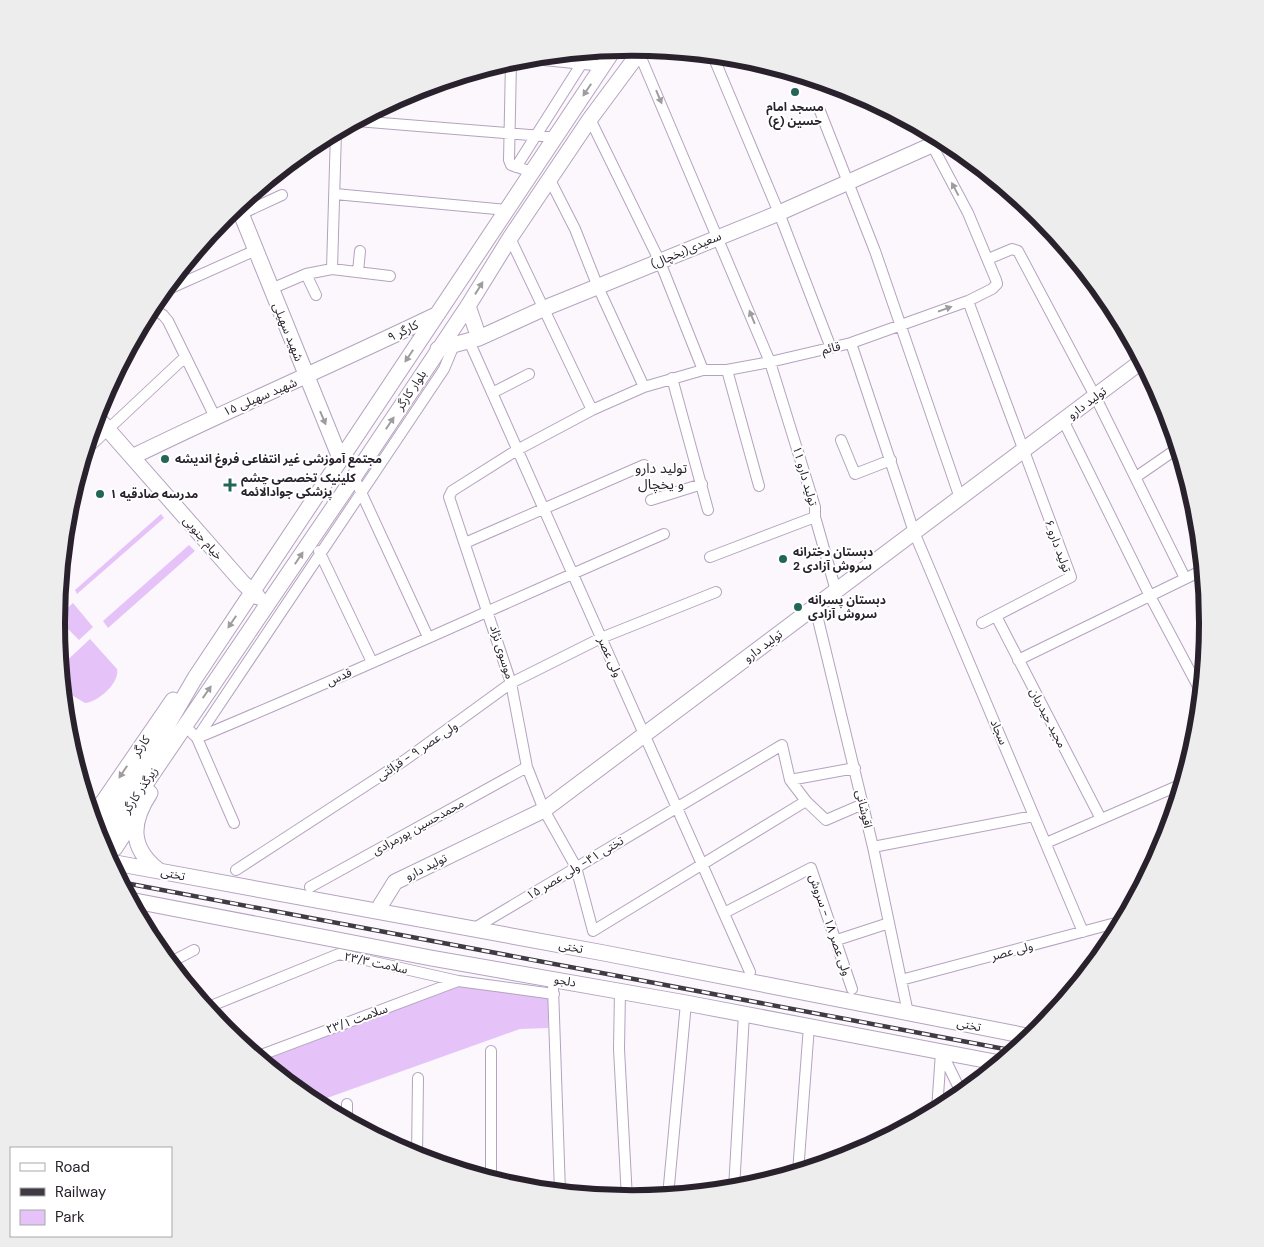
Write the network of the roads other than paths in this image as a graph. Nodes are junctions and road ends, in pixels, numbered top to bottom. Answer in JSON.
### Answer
{"nodes":[{"id":1,"x":634,"y":56,"type":"edge"},
{"id":2,"x":639,"y":56,"type":"edge"},
{"id":3,"x":610,"y":57,"type":"edge"},
{"id":4,"x":585,"y":58,"type":"edge"},
{"id":5,"x":557,"y":61,"type":"edge"},
{"id":6,"x":716,"y":63,"type":"edge"},
{"id":7,"x":581,"y":64,"type":"junction"},
{"id":8,"x":604,"y":66,"type":"junction"},
{"id":9,"x":512,"y":69,"type":"edge"},
{"id":10,"x":820,"y":111,"type":"dead end"},
{"id":11,"x":590,"y":120,"type":"junction"},
{"id":12,"x":367,"y":122,"type":"edge"},
{"id":13,"x":508,"y":133,"type":"junction"},
{"id":14,"x":535,"y":136,"type":"junction"},
{"id":15,"x":555,"y":138,"type":"junction"},
{"id":16,"x":336,"y":140,"type":"edge"},
{"id":17,"x":932,"y":142,"type":"edge"},
{"id":18,"x":939,"y":147,"type":"edge"},
{"id":19,"x":516,"y":167,"type":"junction"},
{"id":20,"x":532,"y":172,"type":"junction"},
{"id":21,"x":550,"y":180,"type":"junction"},
{"id":22,"x":848,"y":182,"type":"junction"},
{"id":23,"x":335,"y":194,"type":"junction"},
{"id":24,"x":282,"y":195,"type":"dead end"},
{"id":25,"x":247,"y":207,"type":"edge"},
{"id":26,"x":507,"y":210,"type":"junction"},
{"id":27,"x":240,"y":213,"type":"edge"},
{"id":28,"x":779,"y":213,"type":"junction"},
{"id":29,"x":719,"y":237,"type":"junction"},
{"id":30,"x":510,"y":238,"type":"junction"},
{"id":31,"x":256,"y":250,"type":"junction"},
{"id":32,"x":360,"y":251,"type":"dead end"},
{"id":33,"x":988,"y":259,"type":"junction"},
{"id":34,"x":660,"y":262,"type":"junction"},
{"id":35,"x":332,"y":269,"type":"junction"},
{"id":36,"x":358,"y":272,"type":"junction"},
{"id":37,"x":306,"y":274,"type":"junction"},
{"id":38,"x":390,"y":276,"type":"dead end"},
{"id":39,"x":176,"y":286,"type":"edge"},
{"id":40,"x":598,"y":287,"type":"junction"},
{"id":41,"x":271,"y":289,"type":"junction"},
{"id":42,"x":316,"y":296,"type":"dead end"},
{"id":43,"x":968,"y":301,"type":"junction"},
{"id":44,"x":468,"y":306,"type":"junction"},
{"id":45,"x":545,"y":308,"type":"junction"},
{"id":46,"x":158,"y":312,"type":"edge"},
{"id":47,"x":436,"y":316,"type":"junction"},
{"id":48,"x":899,"y":326,"type":"junction"},
{"id":49,"x":467,"y":342,"type":"junction"},
{"id":50,"x":851,"y":343,"type":"junction"},
{"id":51,"x":831,"y":348,"type":"junction"},
{"id":52,"x":438,"y":349,"type":"junction"},
{"id":53,"x":184,"y":358,"type":"junction"},
{"id":54,"x":770,"y":362,"type":"junction"},
{"id":55,"x":1137,"y":365,"type":"edge"},
{"id":56,"x":703,"y":370,"type":"junction"},
{"id":57,"x":727,"y":370,"type":"junction"},
{"id":58,"x":529,"y":374,"type":"dead end"},
{"id":59,"x":306,"y":377,"type":"junction"},
{"id":60,"x":672,"y":378,"type":"junction"},
{"id":61,"x":644,"y":387,"type":"junction"},
{"id":62,"x":492,"y":393,"type":"junction"},
{"id":63,"x":1095,"y":396,"type":"junction"},
{"id":64,"x":592,"y":410,"type":"junction"},
{"id":65,"x":215,"y":417,"type":"junction"},
{"id":66,"x":1063,"y":420,"type":"junction"},
{"id":67,"x":102,"y":423,"type":"edge"},
{"id":68,"x":107,"y":429,"type":"junction"},
{"id":69,"x":841,"y":440,"type":"dead end"},
{"id":70,"x":95,"y":441,"type":"edge"},
{"id":71,"x":517,"y":450,"type":"junction"},
{"id":72,"x":1022,"y":451,"type":"junction"},
{"id":73,"x":1172,"y":452,"type":"edge"},
{"id":74,"x":132,"y":457,"type":"junction"},
{"id":75,"x":340,"y":458,"type":"junction"},
{"id":76,"x":891,"y":460,"type":"junction"},
{"id":77,"x":644,"y":465,"type":"dead end"},
{"id":78,"x":354,"y":477,"type":"junction"},
{"id":79,"x":1136,"y":477,"type":"junction"},
{"id":80,"x":702,"y":484,"type":"junction"},
{"id":81,"x":759,"y":486,"type":"dead end"},
{"id":82,"x":362,"y":492,"type":"junction"},
{"id":83,"x":449,"y":497,"type":"joint"},
{"id":84,"x":960,"y":498,"type":"junction"},
{"id":85,"x":651,"y":500,"type":"dead end"},
{"id":86,"x":543,"y":508,"type":"junction"},
{"id":87,"x":708,"y":510,"type":"dead end"},
{"id":88,"x":815,"y":517,"type":"junction"},
{"id":89,"x":914,"y":532,"type":"junction"},
{"id":90,"x":664,"y":534,"type":"dead end"},
{"id":91,"x":312,"y":538,"type":"junction"},
{"id":92,"x":465,"y":543,"type":"junction"},
{"id":93,"x":320,"y":554,"type":"junction"},
{"id":94,"x":710,"y":557,"type":"dead end"},
{"id":95,"x":572,"y":573,"type":"junction"},
{"id":96,"x":1197,"y":573,"type":"edge"},
{"id":97,"x":1185,"y":578,"type":"junction"},
{"id":98,"x":836,"y":591,"type":"junction"},
{"id":99,"x":252,"y":592,"type":"junction"},
{"id":100,"x":716,"y":592,"type":"dead end"},
{"id":101,"x":1150,"y":596,"type":"junction"},
{"id":102,"x":268,"y":603,"type":"junction"},
{"id":103,"x":815,"y":606,"type":"junction"},
{"id":104,"x":488,"y":609,"type":"junction"},
{"id":105,"x":996,"y":616,"type":"junction"},
{"id":106,"x":982,"y":623,"type":"dead end"},
{"id":107,"x":428,"y":637,"type":"junction"},
{"id":108,"x":601,"y":638,"type":"junction"},
{"id":109,"x":1018,"y":660,"type":"junction"},
{"id":110,"x":372,"y":662,"type":"junction"},
{"id":111,"x":195,"y":678,"type":"junction"},
{"id":112,"x":1196,"y":682,"type":"edge"},
{"id":113,"x":511,"y":683,"type":"junction"},
{"id":114,"x":183,"y":731,"type":"junction"},
{"id":115,"x":644,"y":735,"type":"junction"},
{"id":116,"x":527,"y":767,"type":"junction"},
{"id":117,"x":855,"y":768,"type":"junction"},
{"id":118,"x":790,"y":780,"type":"junction"},
{"id":119,"x":1175,"y":787,"type":"edge"},
{"id":120,"x":806,"y":801,"type":"junction"},
{"id":121,"x":863,"y":804,"type":"junction"},
{"id":122,"x":141,"y":807,"type":"junction"},
{"id":123,"x":677,"y":807,"type":"junction"},
{"id":124,"x":544,"y":810,"type":"junction"},
{"id":125,"x":97,"y":811,"type":"edge"},
{"id":126,"x":1034,"y":816,"type":"junction"},
{"id":127,"x":1101,"y":819,"type":"junction"},
{"id":128,"x":234,"y":823,"type":"dead end"},
{"id":129,"x":103,"y":828,"type":"edge"},
{"id":130,"x":1046,"y":843,"type":"junction"},
{"id":131,"x":873,"y":847,"type":"junction"},
{"id":132,"x":111,"y":848,"type":"edge"},
{"id":133,"x":111,"y":848,"type":"edge"},
{"id":134,"x":114,"y":855,"type":"edge"},
{"id":135,"x":702,"y":865,"type":"junction"},
{"id":136,"x":576,"y":867,"type":"junction"},
{"id":137,"x":158,"y":870,"type":"junction"},
{"id":138,"x":236,"y":870,"type":"dead end"},
{"id":139,"x":310,"y":887,"type":"dead end"},
{"id":140,"x":138,"y":902,"type":"edge"},
{"id":141,"x":162,"y":906,"type":"junction"},
{"id":142,"x":142,"y":908,"type":"edge"},
{"id":143,"x":377,"y":911,"type":"junction"},
{"id":144,"x":724,"y":913,"type":"junction"},
{"id":145,"x":889,"y":923,"type":"junction"},
{"id":146,"x":1113,"y":924,"type":"edge"},
{"id":147,"x":473,"y":929,"type":"junction"},
{"id":148,"x":1083,"y":932,"type":"junction"},
{"id":149,"x":836,"y":940,"type":"junction"},
{"id":150,"x":194,"y":950,"type":"dead end"},
{"id":151,"x":175,"y":960,"type":"edge"},
{"id":152,"x":750,"y":972,"type":"dead end"},
{"id":153,"x":553,"y":979,"type":"junction"},
{"id":154,"x":901,"y":980,"type":"junction"},
{"id":155,"x":458,"y":981,"type":"junction"},
{"id":156,"x":852,"y":989,"type":"dead end"},
{"id":157,"x":620,"y":991,"type":"junction"},
{"id":158,"x":554,"y":994,"type":"junction"},
{"id":159,"x":686,"y":1003,"type":"junction"},
{"id":160,"x":213,"y":1005,"type":"edge"},
{"id":161,"x":908,"y":1013,"type":"junction"},
{"id":162,"x":744,"y":1014,"type":"junction"},
{"id":163,"x":809,"y":1026,"type":"junction"},
{"id":164,"x":1022,"y":1035,"type":"edge"},
{"id":165,"x":491,"y":1050,"type":"dead end"},
{"id":166,"x":941,"y":1052,"type":"junction"},
{"id":167,"x":262,"y":1054,"type":"edge"},
{"id":168,"x":992,"y":1062,"type":"edge"},
{"id":169,"x":418,"y":1078,"type":"dead end"},
{"id":170,"x":958,"y":1087,"type":"edge"},
{"id":171,"x":938,"y":1101,"type":"edge"},
{"id":172,"x":347,"y":1104,"type":"dead end"},
{"id":173,"x":347,"y":1114,"type":"edge"},
{"id":174,"x":417,"y":1149,"type":"edge"},
{"id":175,"x":798,"y":1165,"type":"edge"},
{"id":176,"x":491,"y":1172,"type":"edge"},
{"id":177,"x":734,"y":1181,"type":"edge"},
{"id":178,"x":560,"y":1186,"type":"edge"},
{"id":179,"x":669,"y":1190,"type":"edge"},
{"id":180,"x":627,"y":1191,"type":"edge"}],
"edges":[{"from":1,"to":11,"type":"street","name":"بلوار کارگر"},
{"from":2,"to":29,"type":"street","name":"تولید دارو ۱۱","one_way":true},
{"from":3,"to":8,"type":"street","name":"بلوار کارگر"},
{"from":4,"to":7,"type":"street"},
{"from":5,"to":7,"type":"street"},
{"from":6,"to":28,"type":"street"},
{"from":7,"to":8,"type":"street"},
{"from":7,"to":14,"type":"street"},
{"from":8,"to":15,"type":"street","name":"بلوار کارگر","one_way":true},
{"from":9,"to":13,"type":"street"},
{"from":10,"to":22,"type":"street"},
{"from":11,"to":21,"type":"street","name":"بلوار کارگر"},
{"from":11,"to":34,"type":"street"},
{"from":12,"to":13,"type":"street"},
{"from":13,"to":14,"type":"street"},
{"from":13,"to":19,"type":"street"},
{"from":14,"to":15,"type":"street"},
{"from":14,"to":19,"type":"street"},
{"from":15,"to":20,"type":"street","name":"بلوار کارگر"},
{"from":16,"to":23,"type":"street"},
{"from":17,"to":22,"type":"street","name":"سعیدی(یخچال)"},
{"from":33,"to":18,"type":"street","name":"قائم","one_way":true},
{"from":19,"to":20,"type":"street"},
{"from":20,"to":26,"type":"street","name":"بلوار کارگر"},
{"from":21,"to":30,"type":"street","name":"بلوار کارگر"},
{"from":21,"to":40,"type":"street"},
{"from":22,"to":28,"type":"street","name":"سعیدی(یخچال)"},
{"from":22,"to":48,"type":"street"},
{"from":23,"to":26,"type":"street"},
{"from":23,"to":35,"type":"street"},
{"from":24,"to":25,"type":"street"},
{"from":26,"to":47,"type":"street","name":"بلوار کارگر"},
{"from":27,"to":31,"type":"street","name":"شهید سهیلی"},
{"from":28,"to":29,"type":"street","name":"سعیدی(یخچال)"},
{"from":28,"to":51,"type":"street"},
{"from":29,"to":34,"type":"street","name":"سعیدی(یخچال)"},
{"from":54,"to":29,"type":"street","name":"تولید دارو ۱۱","one_way":true},
{"from":44,"to":30,"type":"street","name":"بلوار کارگر","one_way":true},
{"from":30,"to":45,"type":"street"},
{"from":31,"to":39,"type":"street"},
{"from":31,"to":41,"type":"street","name":"شهید سهیلی"},
{"from":32,"to":36,"type":"street"},
{"from":33,"to":43,"type":"street","name":"قائم"},
{"from":33,"to":63,"type":"street"},
{"from":34,"to":40,"type":"street","name":"سعیدی(یخچال)"},
{"from":34,"to":56,"type":"street"},
{"from":35,"to":36,"type":"street"},
{"from":35,"to":37,"type":"street"},
{"from":36,"to":38,"type":"street"},
{"from":37,"to":41,"type":"street"},
{"from":37,"to":42,"type":"street"},
{"from":40,"to":45,"type":"street","name":"سعیدی(یخچال)"},
{"from":40,"to":61,"type":"street"},
{"from":41,"to":59,"type":"street","name":"شهید سهیلی"},
{"from":48,"to":43,"type":"street","name":"قائم","one_way":true},
{"from":43,"to":72,"type":"street"},
{"from":44,"to":49,"type":"street"},
{"from":44,"to":52,"type":"street","name":"بلوار کارگر"},
{"from":45,"to":49,"type":"street","name":"سعیدی(یخچال)"},
{"from":45,"to":64,"type":"street"},
{"from":46,"to":53,"type":"street"},
{"from":47,"to":59,"type":"street","name":"کارگر ۹"},
{"from":47,"to":75,"type":"street","name":"بلوار کارگر","one_way":true},
{"from":48,"to":50,"type":"street","name":"قائم"},
{"from":48,"to":84,"type":"street"},
{"from":49,"to":52,"type":"street","name":"سعیدی(یخچال)"},
{"from":49,"to":62,"type":"street","name":"ولی عصر"},
{"from":49,"to":82,"type":"street"},
{"from":50,"to":51,"type":"street","name":"قائم"},
{"from":50,"to":76,"type":"street","name":"سجاد"},
{"from":51,"to":54,"type":"street","name":"قائم"},
{"from":78,"to":52,"type":"street","name":"بلوار کارگر","one_way":true},
{"from":53,"to":65,"type":"street"},
{"from":53,"to":68,"type":"street"},
{"from":54,"to":57,"type":"street","name":"قائم"},
{"from":54,"to":88,"type":"street","name":"تولید دارو ۱۱"},
{"from":55,"to":63,"type":"street","name":"تولید دارو"},
{"from":56,"to":57,"type":"street","name":"قائم"},
{"from":56,"to":60,"type":"street","name":"قائم"},
{"from":57,"to":81,"type":"street"},
{"from":58,"to":62,"type":"street"},
{"from":59,"to":65,"type":"street","name":"شهید سهیلی ۱۵"},
{"from":59,"to":75,"type":"street","name":"شهید سهیلی","one_way":true},
{"from":60,"to":61,"type":"street","name":"قائم"},
{"from":60,"to":80,"type":"street"},
{"from":61,"to":64,"type":"street","name":"قائم"},
{"from":62,"to":71,"type":"street","name":"ولی عصر"},
{"from":63,"to":66,"type":"street","name":"تولید دارو"},
{"from":63,"to":79,"type":"street"},
{"from":64,"to":71,"type":"street","name":"قائم"},
{"from":65,"to":74,"type":"street","name":"شهید سهیلی ۱۵"},
{"from":66,"to":72,"type":"street","name":"تولید دارو"},
{"from":66,"to":101,"type":"street"},
{"from":67,"to":68,"type":"street","name":"خیام جنوبی"},
{"from":68,"to":70,"type":"street"},
{"from":68,"to":74,"type":"street","name":"خیام جنوبی"},
{"from":69,"to":76,"type":"street"},
{"from":71,"to":83,"type":"street","name":"قائم"},
{"from":71,"to":86,"type":"street","name":"ولی عصر"},
{"from":72,"to":84,"type":"street","name":"تولید دارو"},
{"from":72,"to":105,"type":"street","name":"تولید دارو ۶"},
{"from":73,"to":79,"type":"street"},
{"from":74,"to":99,"type":"street","name":"خیام جنوبی"},
{"from":75,"to":99,"type":"street","name":"بلوار کارگر"},
{"from":76,"to":89,"type":"street","name":"سجاد"},
{"from":77,"to":86,"type":"street"},
{"from":78,"to":82,"type":"street"},
{"from":78,"to":91,"type":"street","name":"بلوار کارگر"},
{"from":79,"to":97,"type":"street"},
{"from":80,"to":85,"type":"street"},
{"from":80,"to":87,"type":"street"},
{"from":82,"to":93,"type":"street"},
{"from":82,"to":107,"type":"street"},
{"from":83,"to":92,"type":"street","name":"موسوی نژاد"},
{"from":84,"to":89,"type":"street","name":"تولید دارو"},
{"from":86,"to":92,"type":"street"},
{"from":86,"to":95,"type":"street","name":"ولی عصر"},
{"from":88,"to":94,"type":"street"},
{"from":88,"to":98,"type":"street","name":"تولید دارو ۱۱"},
{"from":89,"to":98,"type":"street","name":"تولید دارو"},
{"from":89,"to":126,"type":"street","name":"سجاد"},
{"from":90,"to":95,"type":"street","name":"قدس"},
{"from":91,"to":93,"type":"street"},
{"from":102,"to":91,"type":"street","name":"بلوار کارگر","one_way":true},
{"from":92,"to":104,"type":"street","name":"موسوی نژاد"},
{"from":93,"to":110,"type":"street"},
{"from":93,"to":114,"type":"street"},
{"from":95,"to":104,"type":"street","name":"قدس"},
{"from":95,"to":108,"type":"street","name":"ولی عصر"},
{"from":96,"to":97,"type":"street"},
{"from":97,"to":101,"type":"street"},
{"from":98,"to":103,"type":"street","name":"تولید دارو"},
{"from":99,"to":102,"type":"street","name":"خیام جنوبی"},
{"from":99,"to":111,"type":"street","name":"بلوار کارگر","one_way":true},
{"from":100,"to":108,"type":"street","name":"ولی عصر ۹ - قرائتی"},
{"from":101,"to":109,"type":"street"},
{"from":101,"to":112,"type":"street"},
{"from":114,"to":102,"type":"street","name":"بلوار کارگر","one_way":true},
{"from":103,"to":115,"type":"street","name":"تولید دارو"},
{"from":103,"to":117,"type":"street","name":"اقوشانی"},
{"from":104,"to":107,"type":"street","name":"قدس"},
{"from":104,"to":113,"type":"street","name":"موسوی نژاد"},
{"from":105,"to":106,"type":"street","name":"تولید دارو ۶"},
{"from":105,"to":109,"type":"street","name":"مجید حیدریان"},
{"from":107,"to":110,"type":"street","name":"قدس"},
{"from":108,"to":113,"type":"street","name":"ولی عصر ۹ - قرائتی"},
{"from":108,"to":115,"type":"street","name":"ولی عصر"},
{"from":109,"to":127,"type":"street","name":"مجید حیدریان"},
{"from":110,"to":114,"type":"street","name":"قدس"},
{"from":111,"to":114,"type":"street","name":"بلوار کارگر"},
{"from":111,"to":125,"type":"street","name":"کارگر","one_way":true},
{"from":113,"to":116,"type":"street","name":"موسوی نژاد"},
{"from":113,"to":138,"type":"street","name":"ولی عصر ۹ - قرائتی"},
{"from":114,"to":122,"type":"street"},
{"from":114,"to":128,"type":"street"},
{"from":114,"to":129,"type":"street","name":"زیرگذر کارگر"},
{"from":114,"to":132,"type":"street","name":"زیرگذر کارگر"},
{"from":115,"to":123,"type":"street","name":"ولی عصر"},
{"from":115,"to":124,"type":"street","name":"تولید دارو"},
{"from":116,"to":124,"type":"street","name":"موسوی نژاد"},
{"from":116,"to":139,"type":"street","name":"محمدحسین پورمرادی"},
{"from":117,"to":118,"type":"street"},
{"from":117,"to":121,"type":"street","name":"اقوشانی"},
{"from":118,"to":120,"type":"street"},
{"from":118,"to":123,"type":"street","name":"تختی ۴۱- ولی عصر ۱۵"},
{"from":119,"to":127,"type":"street"},
{"from":120,"to":121,"type":"street"},
{"from":120,"to":135,"type":"street"},
{"from":121,"to":131,"type":"street","name":"اقوشانی"},
{"from":122,"to":133,"type":"street"},
{"from":122,"to":137,"type":"street"},
{"from":123,"to":135,"type":"street","name":"ولی عصر"},
{"from":123,"to":136,"type":"street","name":"تختی ۴۱- ولی عصر ۱۵"},
{"from":124,"to":136,"type":"street","name":"موسوی نژاد"},
{"from":124,"to":143,"type":"street","name":"تولید دارو"},
{"from":126,"to":130,"type":"street","name":"سجاد"},
{"from":126,"to":131,"type":"street"},
{"from":127,"to":130,"type":"street"},
{"from":130,"to":148,"type":"street","name":"سجاد"},
{"from":131,"to":145,"type":"street","name":"اقوشانی"},
{"from":134,"to":137,"type":"street","name":"تختی"},
{"from":135,"to":136,"type":"street","name":"موسوی نژاد"},
{"from":135,"to":144,"type":"street","name":"ولی عصر"},
{"from":136,"to":147,"type":"street","name":"تختی ۴۱- ولی عصر ۱۵"},
{"from":137,"to":143,"type":"street","name":"تختی"},
{"from":140,"to":141,"type":"street","name":"دلجو"},
{"from":141,"to":142,"type":"street"},
{"from":141,"to":153,"type":"street","name":"دلجو"},
{"from":143,"to":147,"type":"street","name":"تختی"},
{"from":144,"to":149,"type":"street","name":"ولی عصر ۱۸ - سروش"},
{"from":144,"to":152,"type":"street","name":"ولی عصر"},
{"from":145,"to":149,"type":"street"},
{"from":145,"to":154,"type":"street","name":"اقوشانی"},
{"from":146,"to":148,"type":"street","name":"ولی عصر"},
{"from":147,"to":161,"type":"street","name":"تختی"},
{"from":148,"to":154,"type":"street","name":"ولی عصر"},
{"from":149,"to":156,"type":"street","name":"ولی عصر ۱۸ - سروش"},
{"from":150,"to":151,"type":"street"},
{"from":153,"to":157,"type":"street","name":"دلجو"},
{"from":153,"to":158,"type":"street"},
{"from":154,"to":161,"type":"street","name":"اقوشانی"},
{"from":155,"to":158,"type":"street","name":"سلامت ۲۳/۳"},
{"from":155,"to":160,"type":"street","name":"سلامت ۲۳/۳"},
{"from":155,"to":167,"type":"street","name":"سلامت ۲۳/۱"},
{"from":157,"to":159,"type":"street","name":"دلجو"},
{"from":157,"to":180,"type":"street"},
{"from":158,"to":178,"type":"street"},
{"from":159,"to":162,"type":"street","name":"دلجو"},
{"from":159,"to":179,"type":"street"},
{"from":161,"to":164,"type":"street","name":"تختی"},
{"from":162,"to":163,"type":"street","name":"دلجو"},
{"from":162,"to":177,"type":"street"},
{"from":163,"to":166,"type":"street","name":"دلجو"},
{"from":163,"to":175,"type":"street"},
{"from":165,"to":176,"type":"street"},
{"from":166,"to":168,"type":"street","name":"دلجو"},
{"from":166,"to":170,"type":"street"},
{"from":166,"to":171,"type":"street"},
{"from":169,"to":174,"type":"street"},
{"from":172,"to":173,"type":"street"}]}
